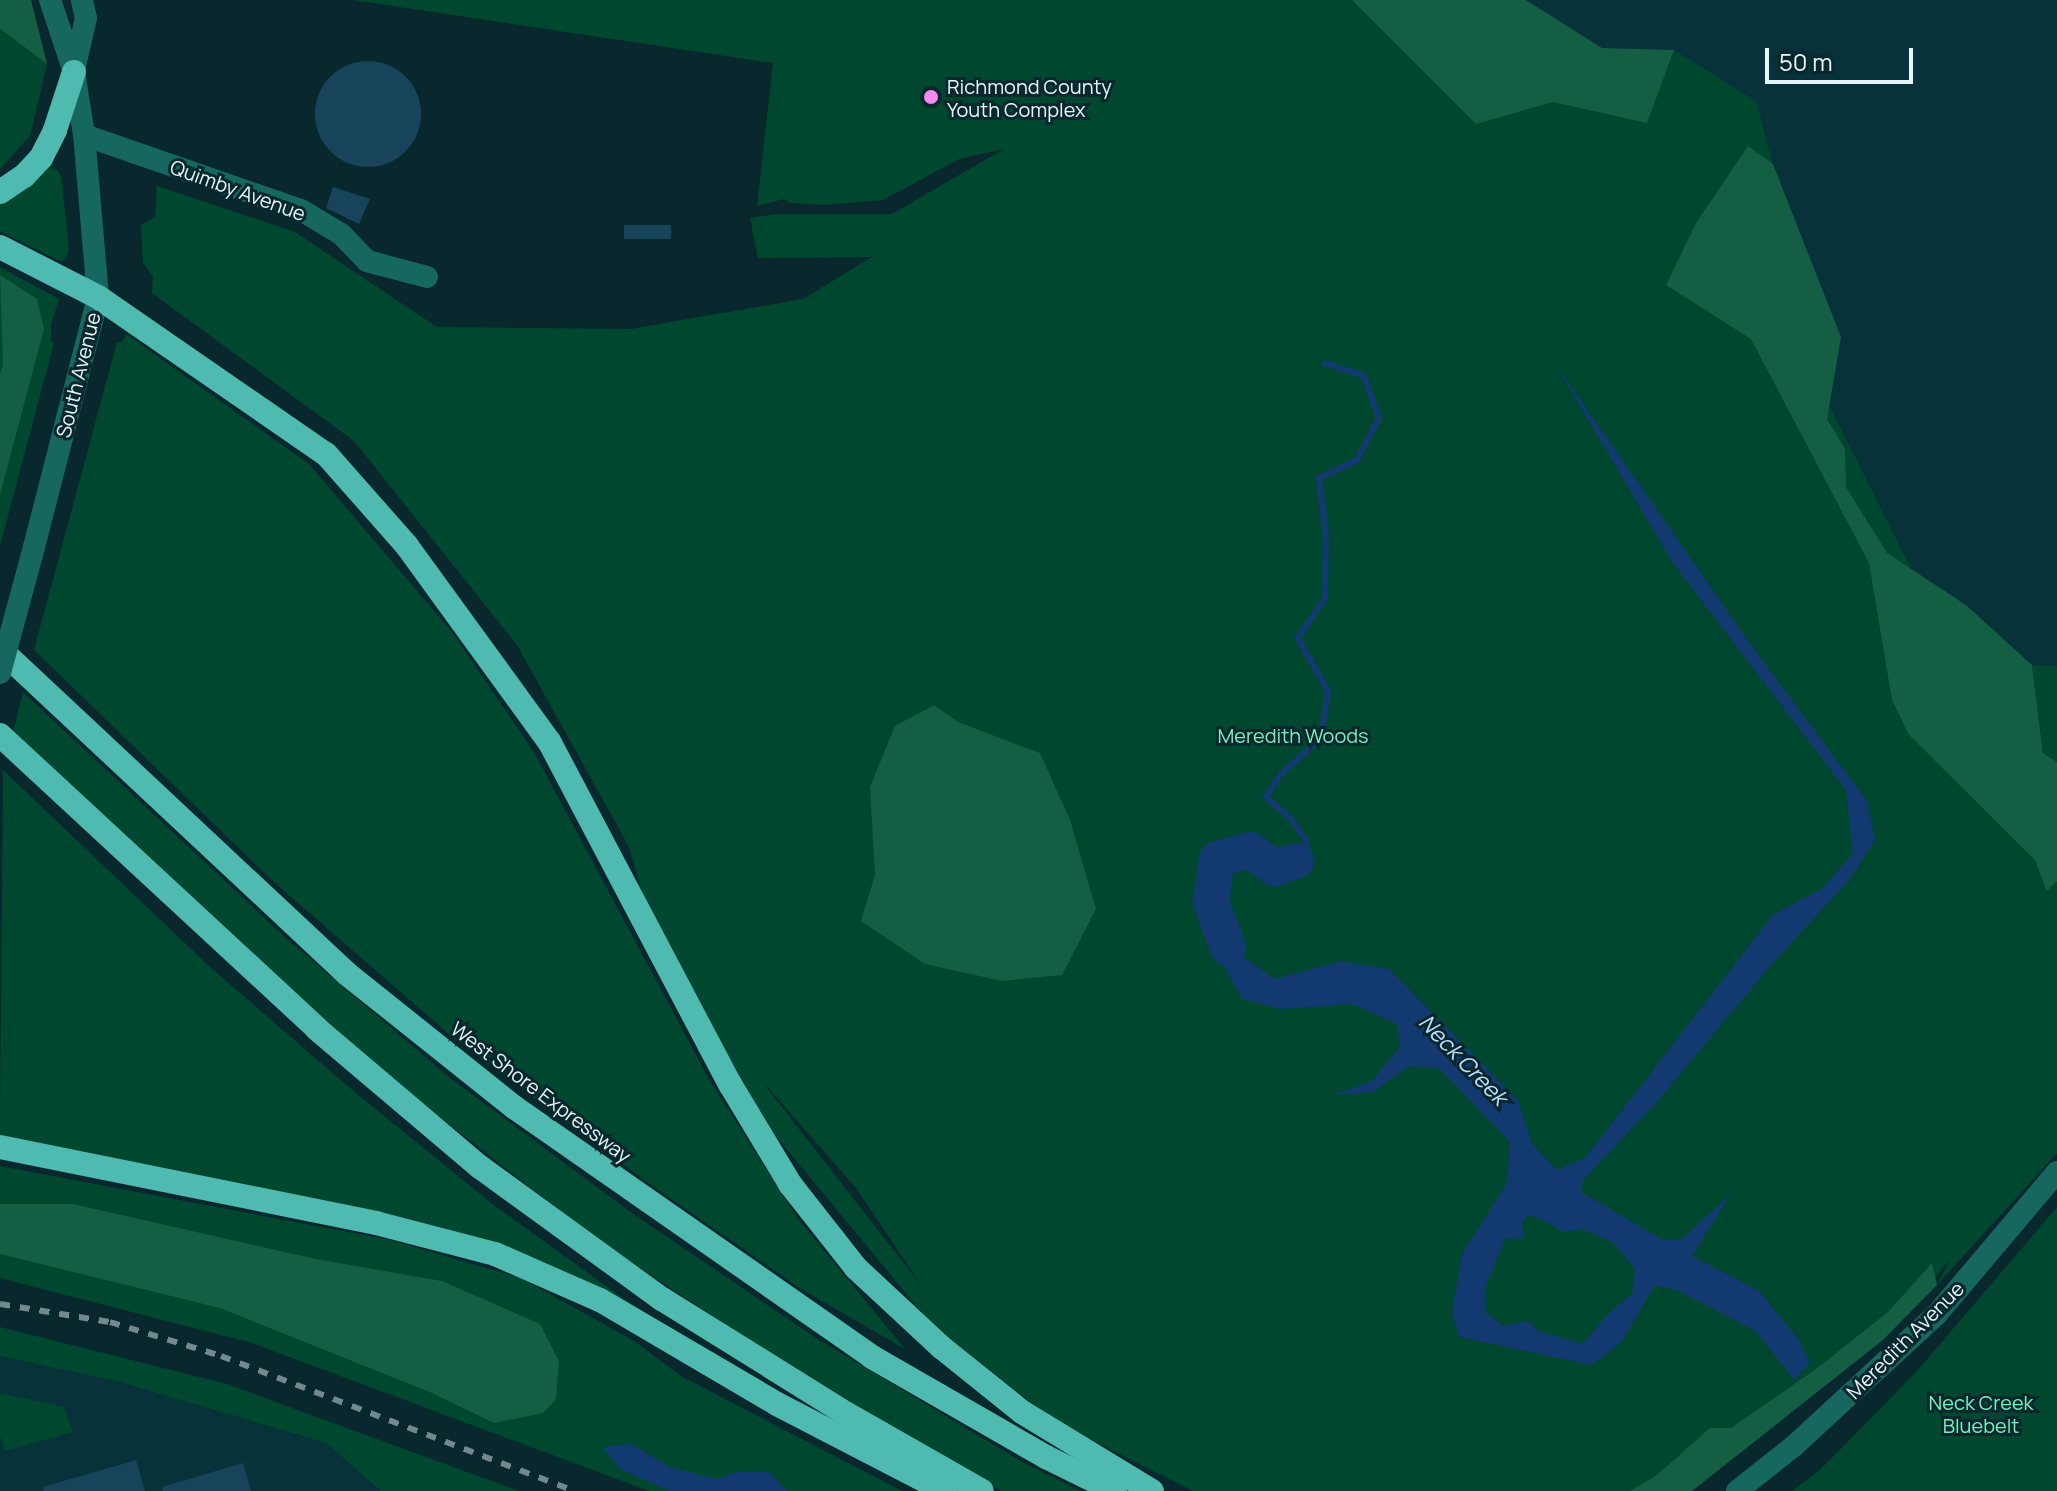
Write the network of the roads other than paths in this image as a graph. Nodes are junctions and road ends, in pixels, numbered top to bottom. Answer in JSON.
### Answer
{"nodes":[{"id":1,"x":50,"y":0,"type":"edge"},
{"id":2,"x":82,"y":0,"type":"edge"},
{"id":3,"x":74,"y":72,"type":"junction"},
{"id":4,"x":84,"y":135,"type":"junction"},
{"id":5,"x":0,"y":192,"type":"edge"},
{"id":6,"x":0,"y":247,"type":"edge"},
{"id":7,"x":427,"y":277,"type":"dead end"},
{"id":8,"x":98,"y":297,"type":"junction"},
{"id":9,"x":0,"y":649,"type":"edge"},
{"id":10,"x":0,"y":673,"type":"edge"},
{"id":11,"x":0,"y":735,"type":"edge"},
{"id":12,"x":0,"y":1147,"type":"edge"},
{"id":13,"x":2057,"y":1172,"type":"edge"},
{"id":14,"x":945,"y":1491,"type":"edge"},
{"id":15,"x":982,"y":1491,"type":"edge"},
{"id":16,"x":1115,"y":1491,"type":"edge"},
{"id":17,"x":1152,"y":1491,"type":"edge"},
{"id":18,"x":1737,"y":1491,"type":"edge"}],
"edges":[{"from":1,"to":3,"type":"street","name":"South Avenue"},
{"from":2,"to":3,"type":"street","name":"South Avenue"},
{"from":3,"to":4,"type":"street","name":"South Avenue"},
{"from":3,"to":5,"type":"highway"},
{"from":4,"to":7,"type":"street","name":"Quimby Avenue"},
{"from":4,"to":8,"type":"street","name":"South Avenue"},
{"from":6,"to":8,"type":"highway"},
{"from":8,"to":10,"type":"street","name":"South Avenue","bridge":true},
{"from":8,"to":17,"type":"highway"},
{"from":9,"to":16,"type":"highway","name":"West Shore Expressway"},
{"from":11,"to":15,"type":"highway"},
{"from":12,"to":14,"type":"highway"},
{"from":13,"to":18,"type":"street","name":"Meredith Avenue"}]}
